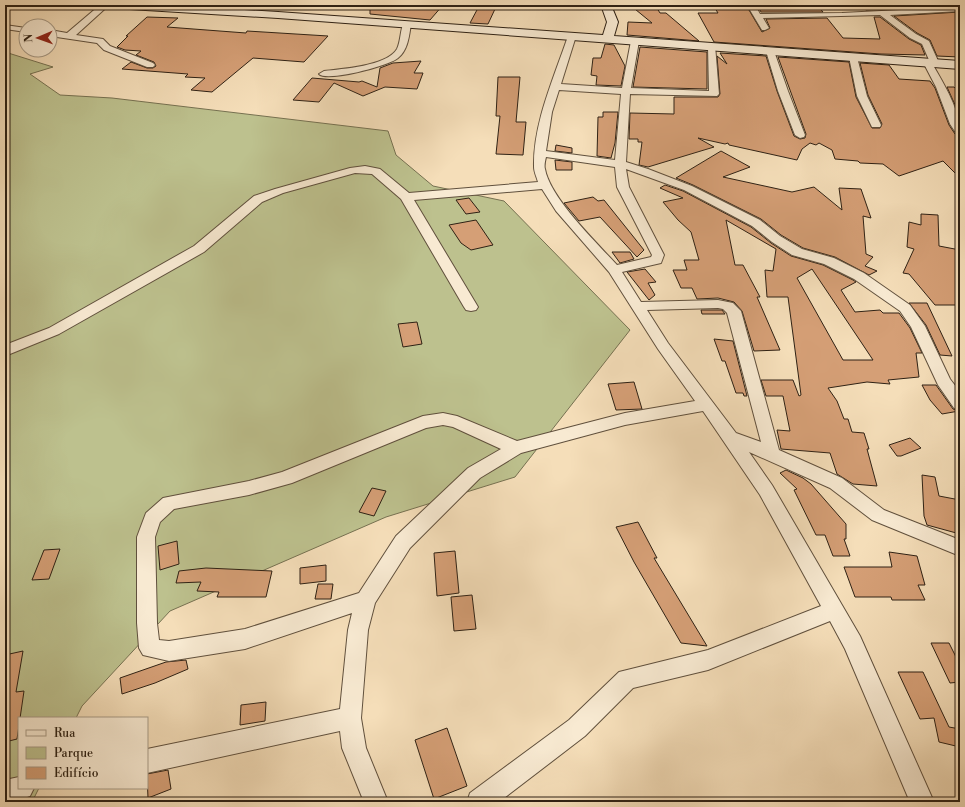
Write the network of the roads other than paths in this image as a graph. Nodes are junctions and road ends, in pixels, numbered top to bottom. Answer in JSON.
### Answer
{"nodes":[{"id":1,"x":105,"y":5,"type":"edge"},
{"id":2,"x":113,"y":5,"type":"edge"},
{"id":3,"x":606,"y":5,"type":"edge"},
{"id":4,"x":751,"y":5,"type":"edge"},
{"id":5,"x":828,"y":5,"type":"edge"},
{"id":6,"x":230,"y":8,"type":"edge"},
{"id":7,"x":960,"y":9,"type":"edge"},
{"id":8,"x":882,"y":13,"type":"junction"},
{"id":9,"x":842,"y":15,"type":"junction"},
{"id":10,"x":759,"y":16,"type":"junction"},
{"id":11,"x":407,"y":24,"type":"junction"},
{"id":12,"x":5,"y":27,"type":"edge"},
{"id":13,"x":765,"y":28,"type":"dead end"},
{"id":14,"x":18,"y":29,"type":"edge"},
{"id":15,"x":58,"y":34,"type":"edge"},
{"id":16,"x":69,"y":36,"type":"junction"},
{"id":17,"x":572,"y":36,"type":"junction"},
{"id":18,"x":607,"y":39,"type":"junction"},
{"id":19,"x":636,"y":41,"type":"junction"},
{"id":20,"x":712,"y":47,"type":"junction"},
{"id":21,"x":770,"y":51,"type":"junction"},
{"id":22,"x":853,"y":57,"type":"junction"},
{"id":23,"x":931,"y":62,"type":"junction"},
{"id":24,"x":960,"y":65,"type":"edge"},
{"id":25,"x":150,"y":66,"type":"dead end"},
{"id":26,"x":324,"y":74,"type":"dead end"},
{"id":27,"x":556,"y":87,"type":"junction"},
{"id":28,"x":626,"y":90,"type":"junction"},
{"id":29,"x":876,"y":125,"type":"dead end"},
{"id":30,"x":960,"y":131,"type":"edge"},
{"id":31,"x":800,"y":135,"type":"dead end"},
{"id":32,"x":540,"y":153,"type":"junction"},
{"id":33,"x":620,"y":164,"type":"junction"},
{"id":34,"x":546,"y":185,"type":"junction"},
{"id":35,"x":406,"y":197,"type":"junction"},
{"id":36,"x":614,"y":270,"type":"junction"},
{"id":37,"x":637,"y":306,"type":"junction"},
{"id":38,"x":472,"y":307,"type":"dead end"},
{"id":39,"x":5,"y":351,"type":"edge"},
{"id":40,"x":707,"y":404,"type":"junction"},
{"id":41,"x":960,"y":404,"type":"edge"},
{"id":42,"x":730,"y":437,"type":"junction"},
{"id":43,"x":516,"y":448,"type":"junction"},
{"id":44,"x":772,"y":454,"type":"junction"},
{"id":45,"x":960,"y":548,"type":"edge"},
{"id":46,"x":366,"y":600,"type":"junction"},
{"id":47,"x":835,"y":610,"type":"junction"},
{"id":48,"x":350,"y":718,"type":"junction"},
{"id":49,"x":148,"y":761,"type":"edge"},
{"id":50,"x":18,"y":789,"type":"edge"},
{"id":51,"x":5,"y":792,"type":"edge"},
{"id":52,"x":376,"y":802,"type":"edge"},
{"id":53,"x":478,"y":802,"type":"edge"},
{"id":54,"x":922,"y":802,"type":"edge"}],
"edges":[{"from":1,"to":16,"type":"street"},
{"from":2,"to":6,"type":"main road"},
{"from":3,"to":18,"type":"main road"},
{"from":4,"to":10,"type":"street"},
{"from":5,"to":9,"type":"street"},
{"from":6,"to":11,"type":"main road"},
{"from":7,"to":8,"type":"street"},
{"from":8,"to":9,"type":"street"},
{"from":8,"to":23,"type":"street"},
{"from":9,"to":10,"type":"street"},
{"from":10,"to":13,"type":"street"},
{"from":11,"to":17,"type":"main road"},
{"from":11,"to":26,"type":"street"},
{"from":12,"to":14,"type":"street"},
{"from":15,"to":16,"type":"street"},
{"from":16,"to":25,"type":"street"},
{"from":17,"to":18,"type":"main road"},
{"from":17,"to":27,"type":"street"},
{"from":18,"to":19,"type":"main road"},
{"from":19,"to":20,"type":"main road"},
{"from":19,"to":28,"type":"street"},
{"from":20,"to":21,"type":"main road"},
{"from":20,"to":28,"type":"street"},
{"from":21,"to":22,"type":"main road"},
{"from":21,"to":31,"type":"street"},
{"from":22,"to":23,"type":"main road"},
{"from":22,"to":29,"type":"street"},
{"from":23,"to":24,"type":"main road"},
{"from":23,"to":30,"type":"street"},
{"from":27,"to":28,"type":"street"},
{"from":27,"to":32,"type":"street"},
{"from":28,"to":33,"type":"street"},
{"from":32,"to":33,"type":"street"},
{"from":32,"to":34,"type":"street"},
{"from":33,"to":36,"type":"street"},
{"from":33,"to":41,"type":"street"},
{"from":34,"to":35,"type":"street"},
{"from":34,"to":36,"type":"street"},
{"from":35,"to":38,"type":"street"},
{"from":35,"to":39,"type":"street"},
{"from":36,"to":37,"type":"street"},
{"from":37,"to":40,"type":"street"},
{"from":37,"to":44,"type":"street"},
{"from":40,"to":42,"type":"street"},
{"from":40,"to":43,"type":"street"},
{"from":42,"to":44,"type":"street"},
{"from":42,"to":47,"type":"street"},
{"from":43,"to":46,"type":"street"},
{"from":43,"to":46,"type":"street"},
{"from":44,"to":45,"type":"street"},
{"from":46,"to":48,"type":"street"},
{"from":47,"to":53,"type":"street"},
{"from":47,"to":54,"type":"street"},
{"from":48,"to":49,"type":"street"},
{"from":48,"to":52,"type":"street"},
{"from":50,"to":51,"type":"street"}]}
